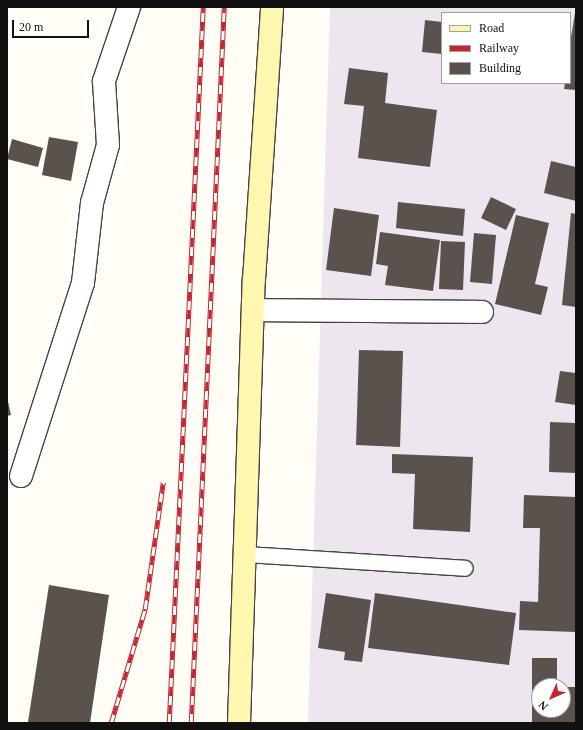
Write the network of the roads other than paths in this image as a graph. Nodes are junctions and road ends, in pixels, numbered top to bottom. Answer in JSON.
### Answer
{"nodes":[{"id":1,"x":129,"y":7,"type":"edge"},
{"id":2,"x":272,"y":7,"type":"edge"},
{"id":3,"x":253,"y":310,"type":"junction"},
{"id":4,"x":482,"y":312,"type":"dead end"},
{"id":5,"x":21,"y":476,"type":"dead end"},
{"id":6,"x":245,"y":554,"type":"junction"},
{"id":7,"x":464,"y":568,"type":"dead end"},
{"id":8,"x":239,"y":723,"type":"edge"}],
"edges":[{"from":1,"to":5,"type":"street"},
{"from":2,"to":3,"type":"main road"},
{"from":3,"to":4,"type":"street"},
{"from":3,"to":6,"type":"main road"},
{"from":6,"to":7,"type":"lane"},
{"from":6,"to":8,"type":"main road"}]}
